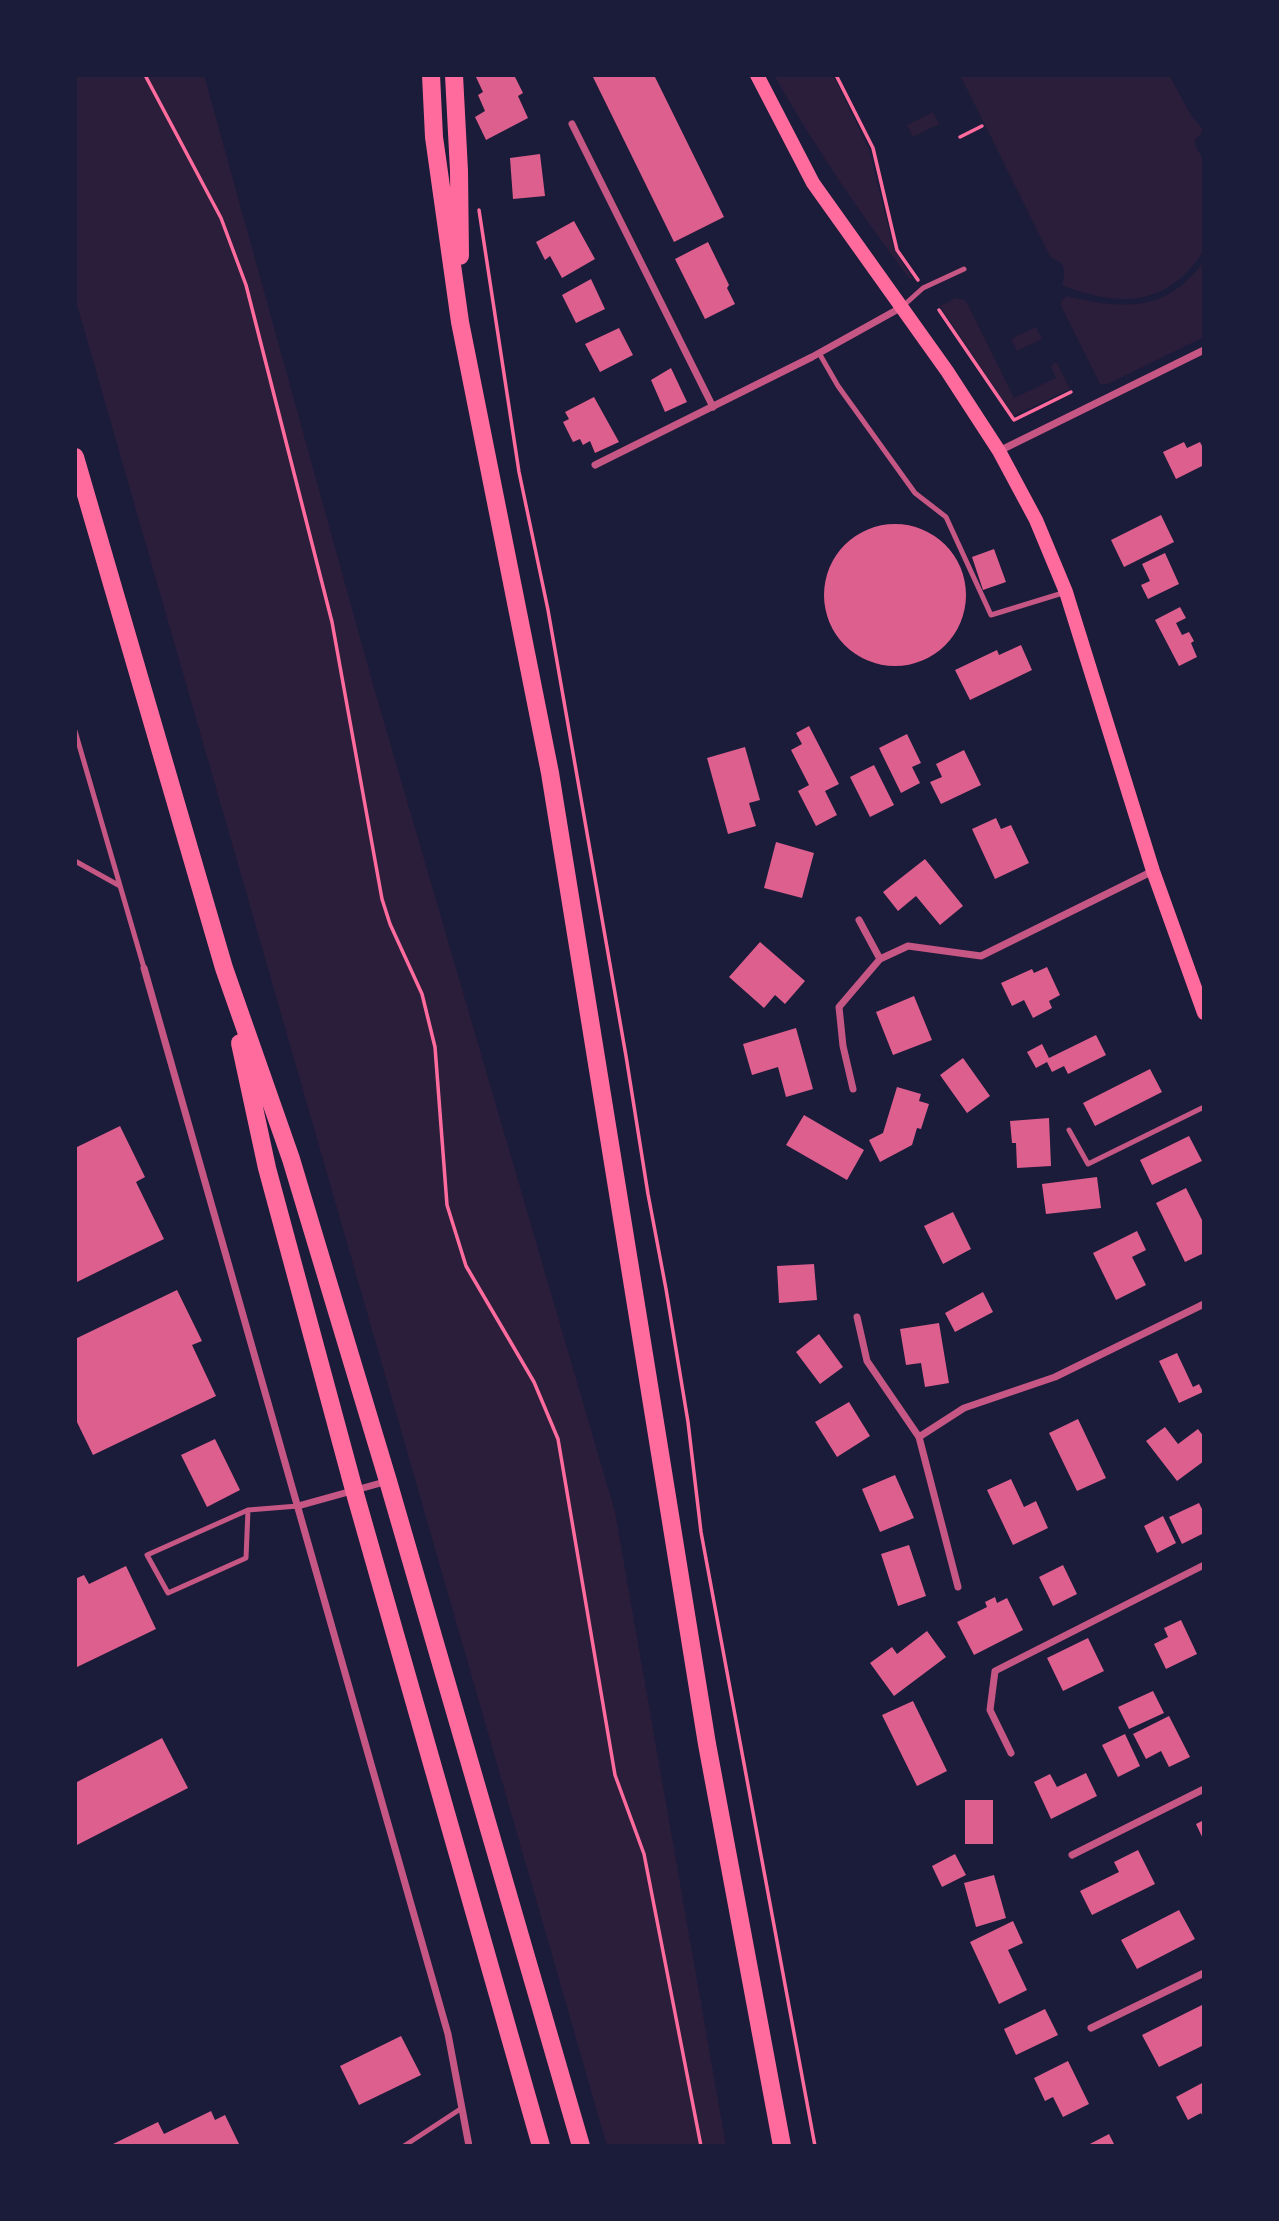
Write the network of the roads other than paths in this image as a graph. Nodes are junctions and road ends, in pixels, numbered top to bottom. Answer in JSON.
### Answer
{"nodes":[{"id":1,"x":431,"y":75,"type":"edge"},
{"id":2,"x":454,"y":75,"type":"edge"},
{"id":3,"x":757,"y":75,"type":"edge"},
{"id":4,"x":572,"y":124,"type":"dead end"},
{"id":5,"x":964,"y":269,"type":"dead end"},
{"id":6,"x":903,"y":306,"type":"junction"},
{"id":7,"x":460,"y":322,"type":"junction"},
{"id":8,"x":1204,"y":350,"type":"edge"},
{"id":9,"x":819,"y":353,"type":"junction"},
{"id":10,"x":713,"y":407,"type":"junction"},
{"id":11,"x":999,"y":452,"type":"junction"},
{"id":12,"x":75,"y":457,"type":"edge"},
{"id":13,"x":595,"y":466,"type":"dead end"},
{"id":14,"x":1066,"y":592,"type":"junction"},
{"id":15,"x":75,"y":731,"type":"edge"},
{"id":16,"x":75,"y":860,"type":"edge"},
{"id":17,"x":1153,"y":871,"type":"junction"},
{"id":18,"x":120,"y":886,"type":"junction"},
{"id":19,"x":859,"y":920,"type":"dead end"},
{"id":20,"x":880,"y":959,"type":"junction"},
{"id":21,"x":144,"y":968,"type":"joint"},
{"id":22,"x":224,"y":968,"type":"junction"},
{"id":23,"x":1204,"y":1013,"type":"edge"},
{"id":24,"x":853,"y":1089,"type":"dead end"},
{"id":25,"x":1204,"y":1107,"type":"edge"},
{"id":26,"x":1069,"y":1130,"type":"dead end"},
{"id":27,"x":1204,"y":1304,"type":"edge"},
{"id":28,"x":857,"y":1317,"type":"dead end"},
{"id":29,"x":919,"y":1437,"type":"junction"},
{"id":30,"x":388,"y":1481,"type":"junction"},
{"id":31,"x":354,"y":1490,"type":"junction"},
{"id":32,"x":298,"y":1506,"type":"junction"},
{"id":33,"x":248,"y":1510,"type":"junction"},
{"id":34,"x":1204,"y":1565,"type":"edge"},
{"id":35,"x":958,"y":1587,"type":"dead end"},
{"id":36,"x":1010,"y":1753,"type":"dead end"},
{"id":37,"x":1204,"y":1789,"type":"edge"},
{"id":38,"x":1072,"y":1854,"type":"dead end"},
{"id":39,"x":1204,"y":1973,"type":"edge"},
{"id":40,"x":1091,"y":2028,"type":"dead end"},
{"id":41,"x":462,"y":2108,"type":"junction"},
{"id":42,"x":404,"y":2146,"type":"edge"},
{"id":43,"x":469,"y":2146,"type":"edge"},
{"id":44,"x":541,"y":2146,"type":"edge"},
{"id":45,"x":582,"y":2146,"type":"edge"},
{"id":46,"x":782,"y":2146,"type":"edge"}],
"edges":[{"from":1,"to":7,"type":"main road"},
{"from":2,"to":7,"type":"main road"},
{"from":3,"to":6,"type":"main road"},
{"from":4,"to":10,"type":"street"},
{"from":5,"to":6,"type":"lane"},
{"from":6,"to":9,"type":"street"},
{"from":6,"to":11,"type":"main road"},
{"from":7,"to":46,"type":"main road"},
{"from":8,"to":11,"type":"street"},
{"from":9,"to":10,"type":"street"},
{"from":9,"to":14,"type":"lane"},
{"from":10,"to":13,"type":"street"},
{"from":11,"to":14,"type":"main road"},
{"from":12,"to":22,"type":"main road"},
{"from":14,"to":17,"type":"main road"},
{"from":15,"to":18,"type":"lane"},
{"from":16,"to":18,"type":"lane"},
{"from":17,"to":20,"type":"street"},
{"from":17,"to":23,"type":"main road"},
{"from":18,"to":21,"type":"lane"},
{"from":19,"to":20,"type":"street"},
{"from":20,"to":24,"type":"street"},
{"from":21,"to":32,"type":"street"},
{"from":22,"to":30,"type":"main road"},
{"from":22,"to":31,"type":"main road"},
{"from":25,"to":26,"type":"lane"},
{"from":27,"to":29,"type":"street"},
{"from":28,"to":29,"type":"street"},
{"from":29,"to":35,"type":"street"},
{"from":30,"to":31,"type":"street"},
{"from":30,"to":45,"type":"main road"},
{"from":31,"to":32,"type":"street"},
{"from":31,"to":44,"type":"main road"},
{"from":32,"to":33,"type":"lane"},
{"from":32,"to":41,"type":"street"},
{"from":33,"to":33,"type":"lane"},
{"from":34,"to":36,"type":"street"},
{"from":37,"to":38,"type":"street"},
{"from":39,"to":40,"type":"street"},
{"from":41,"to":42,"type":"lane"},
{"from":41,"to":43,"type":"street"}]}
